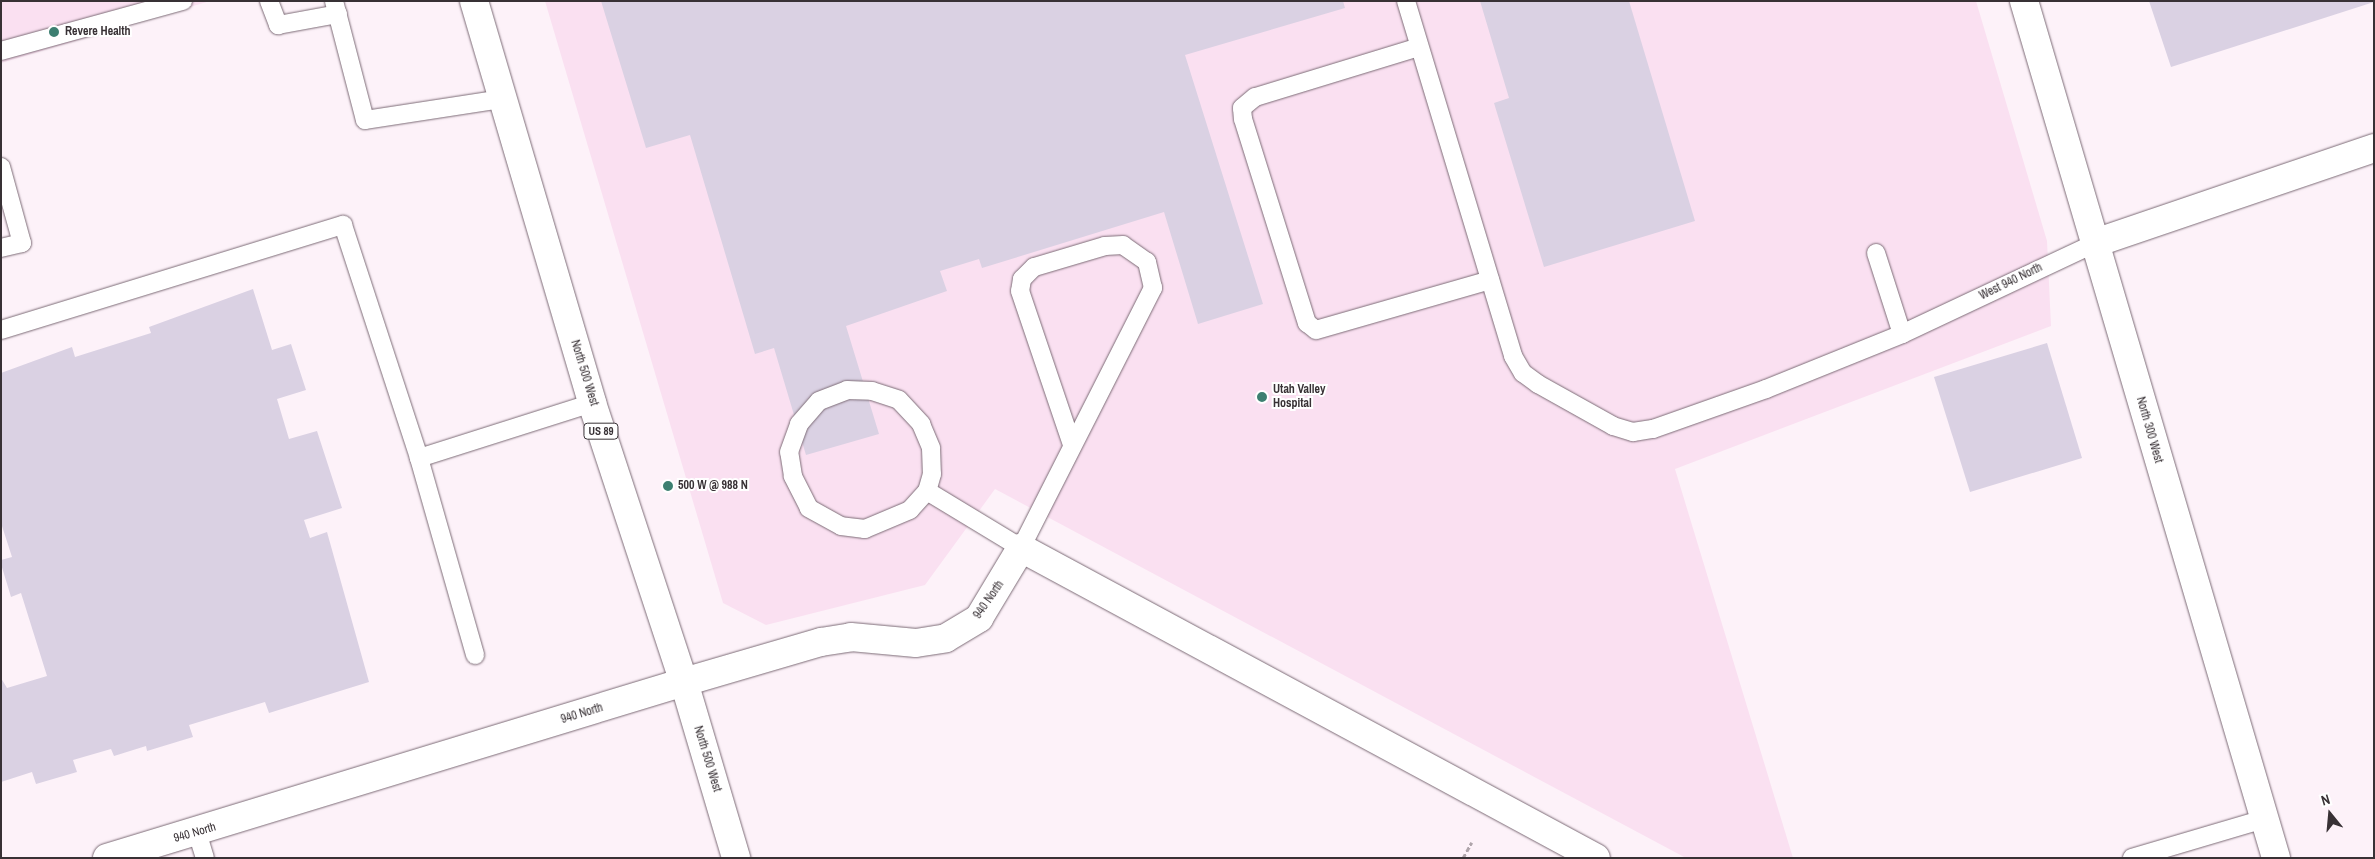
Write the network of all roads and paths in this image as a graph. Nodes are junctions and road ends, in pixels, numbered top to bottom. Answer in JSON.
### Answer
{"nodes":[{"id":1,"x":183,"y":1,"type":"edge"},
{"id":2,"x":269,"y":1,"type":"edge"},
{"id":3,"x":474,"y":1,"type":"edge"},
{"id":4,"x":1406,"y":1,"type":"edge"},
{"id":5,"x":2024,"y":1,"type":"edge"},
{"id":6,"x":336,"y":8,"type":"edge"},
{"id":7,"x":1419,"y":47,"type":"junction"},
{"id":8,"x":1,"y":51,"type":"edge"},
{"id":9,"x":503,"y":99,"type":"junction"},
{"id":10,"x":2374,"y":148,"type":"edge"},
{"id":11,"x":1,"y":167,"type":"edge"},
{"id":12,"x":2095,"y":243,"type":"junction"},
{"id":13,"x":1,"y":248,"type":"edge"},
{"id":14,"x":1876,"y":253,"type":"dead end"},
{"id":15,"x":1490,"y":280,"type":"junction"},
{"id":16,"x":1,"y":330,"type":"edge"},
{"id":17,"x":1902,"y":334,"type":"junction"},
{"id":18,"x":592,"y":403,"type":"junction"},
{"id":19,"x":1072,"y":445,"type":"junction"},
{"id":20,"x":419,"y":458,"type":"junction"},
{"id":21,"x":927,"y":491,"type":"junction"},
{"id":22,"x":1021,"y":548,"type":"junction"},
{"id":23,"x":475,"y":655,"type":"dead end"},
{"id":24,"x":684,"y":682,"type":"junction"},
{"id":25,"x":2264,"y":819,"type":"junction"},
{"id":26,"x":1472,"y":842,"type":"dead end"},
{"id":27,"x":202,"y":845,"type":"edge"},
{"id":28,"x":107,"y":858,"type":"edge"},
{"id":29,"x":736,"y":858,"type":"edge"},
{"id":30,"x":1463,"y":858,"type":"edge"},
{"id":31,"x":1596,"y":858,"type":"edge"},
{"id":32,"x":2132,"y":858,"type":"edge"},
{"id":33,"x":2276,"y":858,"type":"edge"}],
"edges":[{"from":1,"to":8,"type":"lane"},
{"from":2,"to":6,"type":"lane"},
{"from":3,"to":9,"type":"street","name":"North 500 West","number":"US 89"},
{"from":4,"to":7,"type":"lane","name":"West 940 North"},
{"from":5,"to":12,"type":"street","name":"North 300 West"},
{"from":6,"to":9,"type":"lane"},
{"from":7,"to":15,"type":"lane","name":"West 940 North"},
{"from":7,"to":15,"type":"lane"},
{"from":9,"to":18,"type":"street","name":"North 500 West","number":"US 89"},
{"from":10,"to":12,"type":"street","name":"West 940 North"},
{"from":11,"to":13,"type":"lane"},
{"from":12,"to":17,"type":"lane","name":"West 940 North"},
{"from":12,"to":25,"type":"street","name":"North 300 West"},
{"from":14,"to":17,"type":"lane"},
{"from":15,"to":17,"type":"lane","name":"West 940 North"},
{"from":16,"to":20,"type":"lane"},
{"from":18,"to":20,"type":"lane"},
{"from":18,"to":24,"type":"street","name":"North 500 West","number":"US 89"},
{"from":19,"to":19,"type":"lane"},
{"from":19,"to":22,"type":"lane"},
{"from":20,"to":23,"type":"lane"},
{"from":21,"to":21,"type":"lane"},
{"from":21,"to":22,"type":"lane"},
{"from":22,"to":24,"type":"street","name":"940 North"},
{"from":22,"to":31,"type":"street"},
{"from":24,"to":27,"type":"street","name":"940 North"},
{"from":24,"to":29,"type":"street","name":"North 500 West","number":"US 89"},
{"from":25,"to":32,"type":"lane"},
{"from":25,"to":33,"type":"street","name":"North 300 West"},
{"from":26,"to":30,"type":"path"},
{"from":27,"to":28,"type":"street","name":"940 North"}]}
